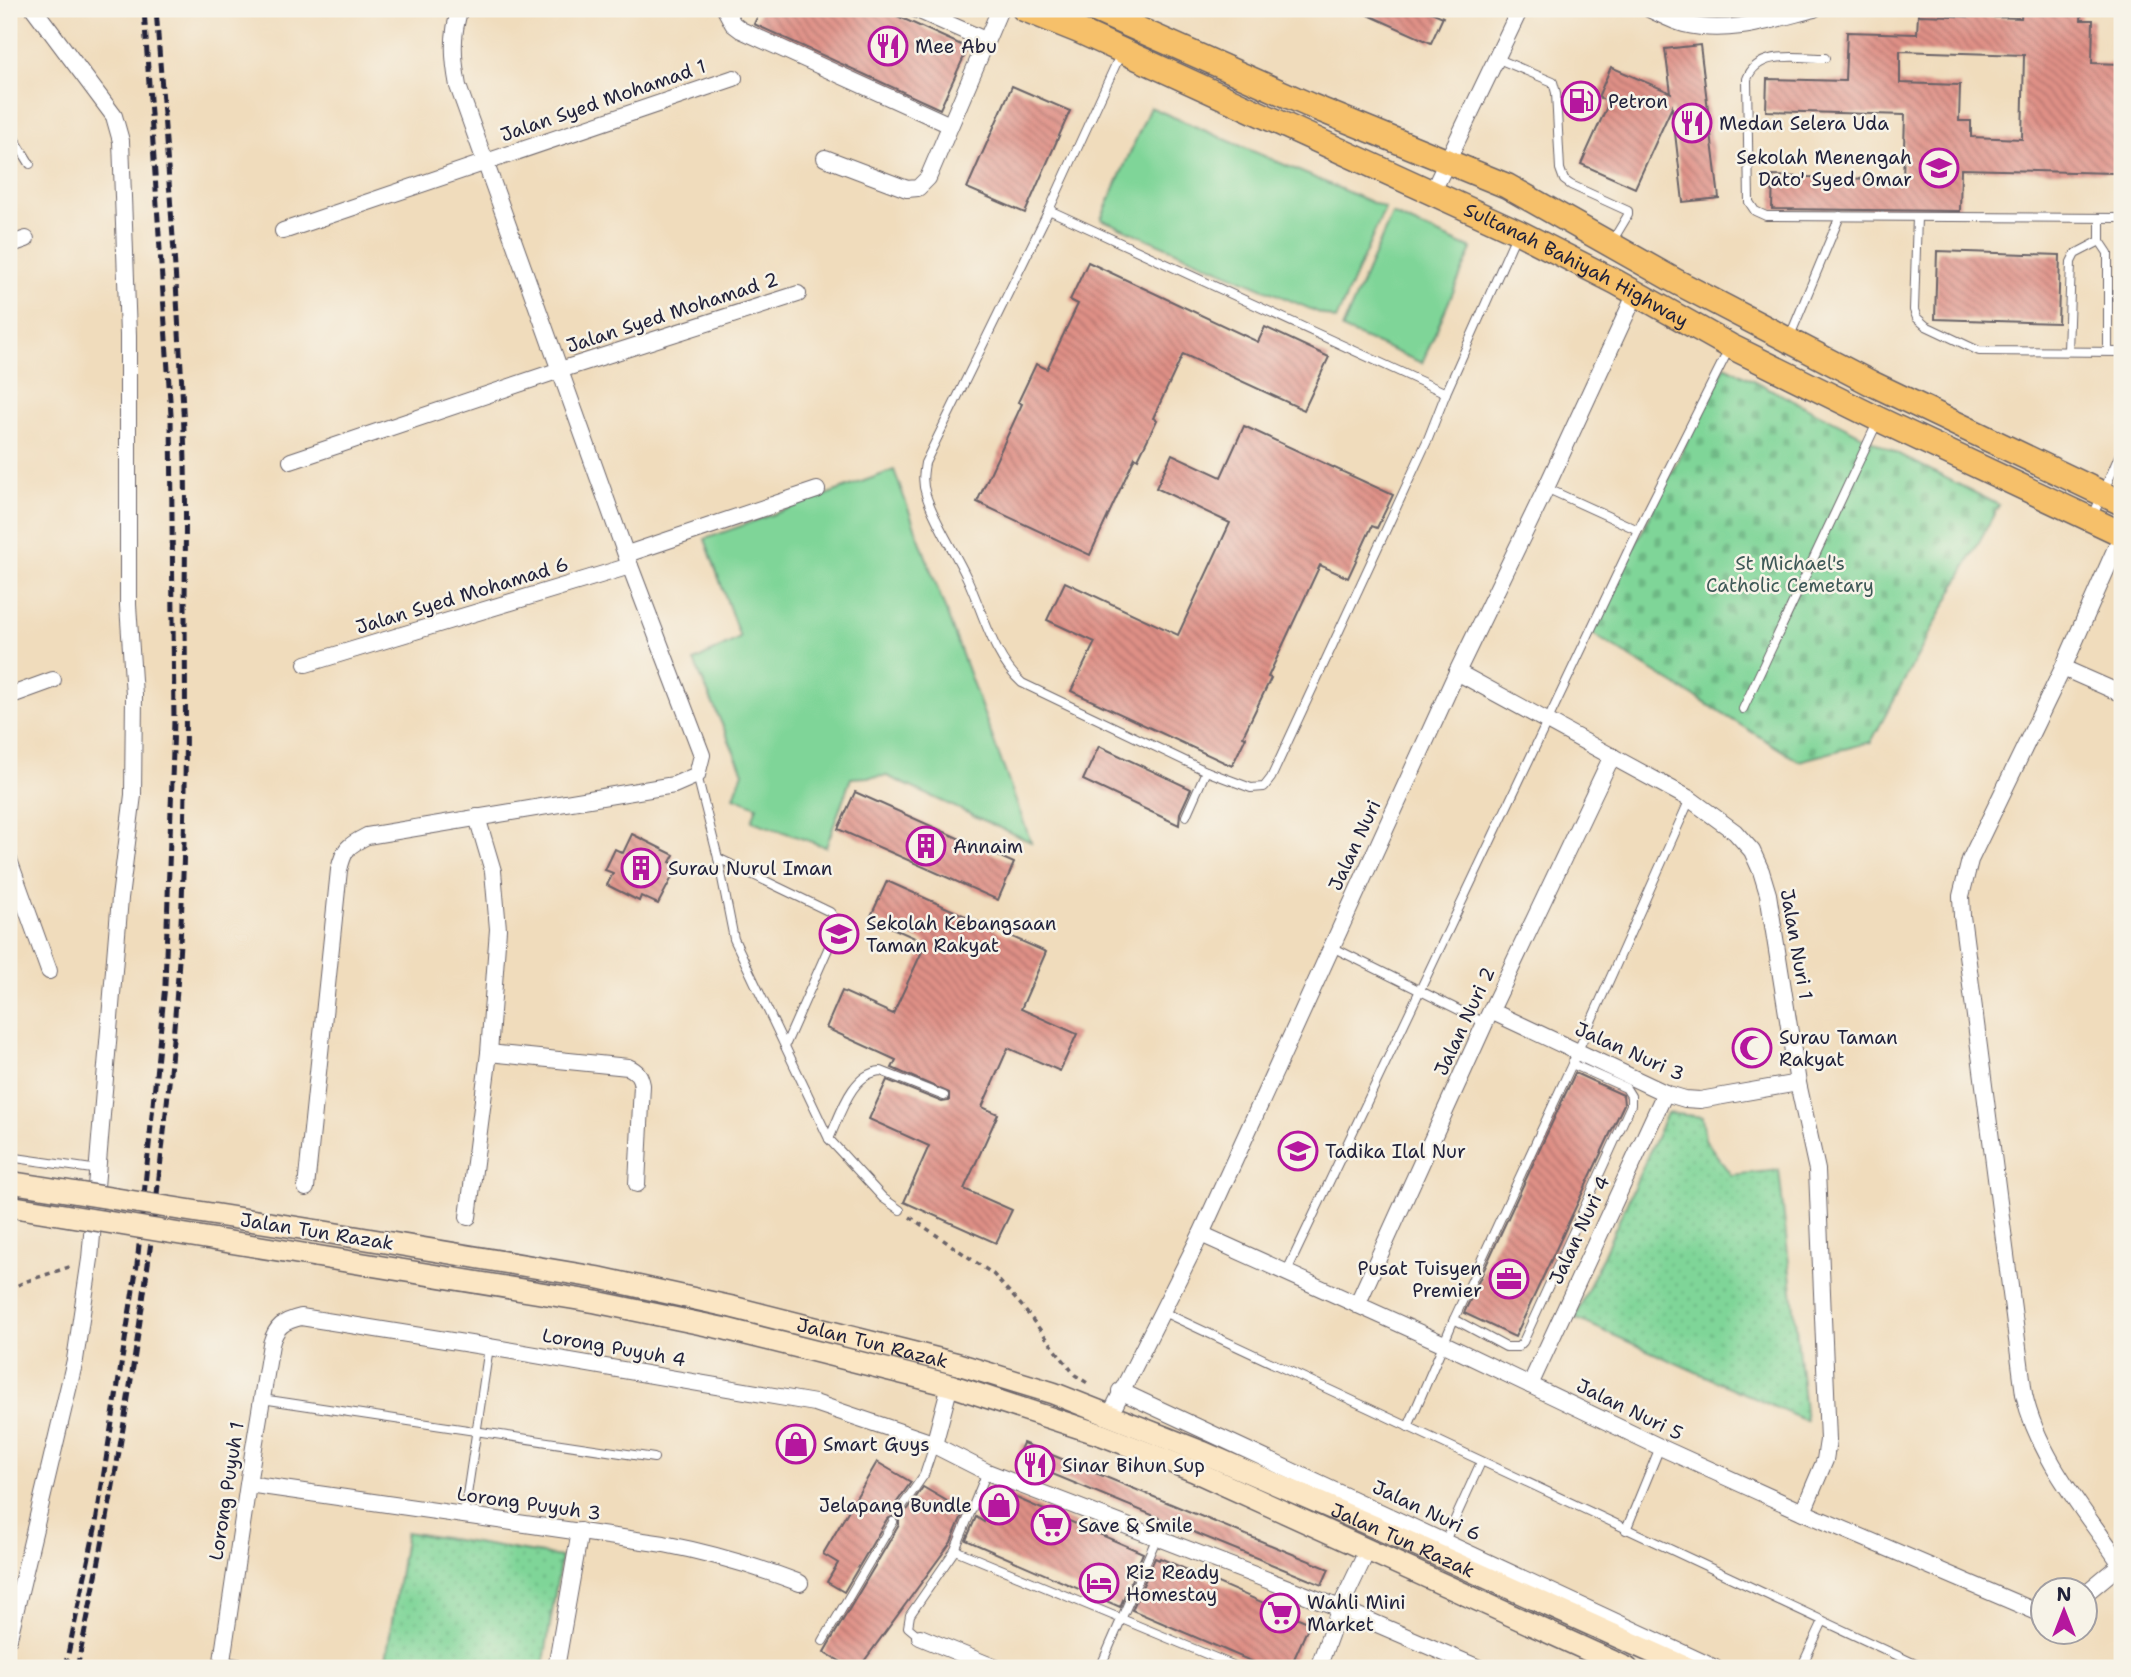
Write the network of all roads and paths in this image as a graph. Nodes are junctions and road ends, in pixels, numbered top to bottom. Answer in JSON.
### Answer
{"nodes":[{"id":1,"x":34,"y":9,"type":"edge"},
{"id":2,"x":460,"y":9,"type":"edge"},
{"id":3,"x":725,"y":9,"type":"edge"},
{"id":4,"x":915,"y":9,"type":"edge"},
{"id":5,"x":1001,"y":9,"type":"edge"},
{"id":6,"x":1024,"y":9,"type":"edge"},
{"id":7,"x":1093,"y":9,"type":"edge"},
{"id":8,"x":1520,"y":9,"type":"edge"},
{"id":9,"x":1649,"y":9,"type":"edge"},
{"id":10,"x":1814,"y":9,"type":"edge"},
{"id":11,"x":1079,"y":31,"type":"junction"},
{"id":12,"x":985,"y":40,"type":"junction"},
{"id":13,"x":1122,"y":51,"type":"junction"},
{"id":14,"x":1496,"y":58,"type":"junction"},
{"id":15,"x":1825,"y":58,"type":"dead end"},
{"id":16,"x":734,"y":78,"type":"dead end"},
{"id":17,"x":950,"y":125,"type":"junction"},
{"id":18,"x":9,"y":130,"type":"edge"},
{"id":19,"x":825,"y":158,"type":"dead end"},
{"id":20,"x":1448,"y":161,"type":"junction"},
{"id":21,"x":485,"y":162,"type":"junction"},
{"id":22,"x":30,"y":164,"type":"dead end"},
{"id":23,"x":1432,"y":193,"type":"junction"},
{"id":24,"x":1049,"y":210,"type":"junction"},
{"id":25,"x":1840,"y":216,"type":"junction"},
{"id":26,"x":1917,"y":217,"type":"junction"},
{"id":27,"x":2100,"y":218,"type":"junction"},
{"id":28,"x":2122,"y":218,"type":"edge"},
{"id":29,"x":283,"y":231,"type":"dead end"},
{"id":30,"x":1518,"y":232,"type":"junction"},
{"id":31,"x":26,"y":239,"type":"dead end"},
{"id":32,"x":2100,"y":241,"type":"junction"},
{"id":33,"x":1611,"y":243,"type":"junction"},
{"id":34,"x":9,"y":246,"type":"edge"},
{"id":35,"x":1636,"y":293,"type":"junction"},
{"id":36,"x":798,"y":294,"type":"dead end"},
{"id":37,"x":1788,"y":340,"type":"junction"},
{"id":38,"x":1730,"y":346,"type":"junction"},
{"id":39,"x":2068,"y":351,"type":"junction"},
{"id":40,"x":2108,"y":351,"type":"junction"},
{"id":41,"x":2122,"y":352,"type":"edge"},
{"id":42,"x":560,"y":370,"type":"junction"},
{"id":43,"x":1446,"y":393,"type":"junction"},
{"id":44,"x":1878,"y":419,"type":"junction"},
{"id":45,"x":2122,"y":449,"type":"edge"},
{"id":46,"x":291,"y":461,"type":"dead end"},
{"id":47,"x":1546,"y":488,"type":"junction"},
{"id":48,"x":817,"y":490,"type":"dead end"},
{"id":49,"x":2113,"y":499,"type":"edge"},
{"id":50,"x":2091,"y":520,"type":"junction"},
{"id":51,"x":1638,"y":530,"type":"junction"},
{"id":52,"x":2122,"y":534,"type":"edge"},
{"id":53,"x":628,"y":560,"type":"junction"},
{"id":54,"x":306,"y":664,"type":"dead end"},
{"id":55,"x":2063,"y":668,"type":"junction"},
{"id":56,"x":1457,"y":672,"type":"junction"},
{"id":57,"x":53,"y":680,"type":"dead end"},
{"id":58,"x":2122,"y":694,"type":"edge"},
{"id":59,"x":9,"y":696,"type":"edge"},
{"id":60,"x":1743,"y":709,"type":"dead end"},
{"id":61,"x":1546,"y":721,"type":"junction"},
{"id":62,"x":1612,"y":756,"type":"junction"},
{"id":63,"x":1206,"y":771,"type":"junction"},
{"id":64,"x":697,"y":775,"type":"junction"},
{"id":65,"x":1690,"y":799,"type":"junction"},
{"id":66,"x":1186,"y":816,"type":"dead end"},
{"id":67,"x":477,"y":817,"type":"junction"},
{"id":68,"x":718,"y":859,"type":"junction"},
{"id":69,"x":9,"y":860,"type":"edge"},
{"id":70,"x":1330,"y":946,"type":"junction"},
{"id":71,"x":49,"y":971,"type":"dead end"},
{"id":72,"x":1420,"y":991,"type":"junction"},
{"id":73,"x":1488,"y":1017,"type":"junction"},
{"id":74,"x":785,"y":1046,"type":"junction"},
{"id":75,"x":489,"y":1053,"type":"junction"},
{"id":76,"x":1575,"y":1058,"type":"junction"},
{"id":77,"x":1798,"y":1083,"type":"junction"},
{"id":78,"x":1665,"y":1093,"type":"junction"},
{"id":79,"x":944,"y":1097,"type":"dead end"},
{"id":80,"x":829,"y":1139,"type":"junction"},
{"id":81,"x":9,"y":1157,"type":"edge"},
{"id":82,"x":99,"y":1170,"type":"junction"},
{"id":83,"x":9,"y":1182,"type":"edge"},
{"id":84,"x":637,"y":1184,"type":"dead end"},
{"id":85,"x":306,"y":1188,"type":"dead end"},
{"id":86,"x":9,"y":1206,"type":"edge"},
{"id":87,"x":900,"y":1210,"type":"joint"},
{"id":88,"x":468,"y":1217,"type":"dead end"},
{"id":89,"x":1201,"y":1234,"type":"junction"},
{"id":90,"x":90,"y":1259,"type":"junction"},
{"id":91,"x":1286,"y":1273,"type":"junction"},
{"id":92,"x":9,"y":1290,"type":"edge"},
{"id":93,"x":1357,"y":1305,"type":"junction"},
{"id":94,"x":1161,"y":1311,"type":"junction"},
{"id":95,"x":1454,"y":1319,"type":"junction"},
{"id":96,"x":281,"y":1324,"type":"joint"},
{"id":97,"x":1442,"y":1343,"type":"junction"},
{"id":98,"x":489,"y":1347,"type":"junction"},
{"id":99,"x":950,"y":1385,"type":"junction"},
{"id":100,"x":1530,"y":1385,"type":"junction"},
{"id":101,"x":261,"y":1399,"type":"junction"},
{"id":102,"x":1115,"y":1403,"type":"junction"},
{"id":103,"x":1408,"y":1427,"type":"junction"},
{"id":104,"x":476,"y":1432,"type":"junction"},
{"id":105,"x":934,"y":1445,"type":"junction"},
{"id":106,"x":1660,"y":1447,"type":"junction"},
{"id":107,"x":654,"y":1458,"type":"dead end"},
{"id":108,"x":1481,"y":1462,"type":"junction"},
{"id":109,"x":987,"y":1472,"type":"junction"},
{"id":110,"x":248,"y":1484,"type":"junction"},
{"id":111,"x":903,"y":1505,"type":"dead end"},
{"id":112,"x":1803,"y":1512,"type":"junction"},
{"id":113,"x":464,"y":1515,"type":"junction"},
{"id":114,"x":893,"y":1522,"type":"dead end"},
{"id":115,"x":1626,"y":1530,"type":"junction"},
{"id":116,"x":580,"y":1531,"type":"junction"},
{"id":117,"x":1157,"y":1537,"type":"junction"},
{"id":118,"x":1445,"y":1541,"type":"junction"},
{"id":119,"x":1368,"y":1549,"type":"junction"},
{"id":120,"x":955,"y":1550,"type":"junction"},
{"id":121,"x":2122,"y":1565,"type":"edge"},
{"id":122,"x":2100,"y":1582,"type":"edge"},
{"id":123,"x":800,"y":1583,"type":"dead end"},
{"id":124,"x":1340,"y":1608,"type":"junction"},
{"id":125,"x":2030,"y":1609,"type":"edge"},
{"id":126,"x":1121,"y":1618,"type":"junction"},
{"id":127,"x":1823,"y":1621,"type":"junction"},
{"id":128,"x":920,"y":1636,"type":"joint"},
{"id":129,"x":9,"y":1638,"type":"edge"},
{"id":130,"x":823,"y":1642,"type":"dead end"},
{"id":131,"x":221,"y":1667,"type":"edge"},
{"id":132,"x":245,"y":1668,"type":"edge"},
{"id":133,"x":556,"y":1668,"type":"edge"},
{"id":134,"x":996,"y":1668,"type":"edge"},
{"id":135,"x":1100,"y":1668,"type":"edge"},
{"id":136,"x":1240,"y":1668,"type":"edge"},
{"id":137,"x":1318,"y":1668,"type":"edge"},
{"id":138,"x":1479,"y":1668,"type":"edge"},
{"id":139,"x":1627,"y":1668,"type":"edge"},
{"id":140,"x":1687,"y":1668,"type":"edge"},
{"id":141,"x":1715,"y":1668,"type":"edge"},
{"id":142,"x":1801,"y":1668,"type":"edge"},
{"id":143,"x":1924,"y":1668,"type":"edge"}],
"edges":[{"from":1,"to":82,"type":"street"},
{"from":2,"to":21,"type":"street"},
{"from":3,"to":17,"type":"street"},
{"from":4,"to":12,"type":"street"},
{"from":5,"to":11,"type":"main road"},
{"from":5,"to":12,"type":"street"},
{"from":6,"to":11,"type":"main road","name":"Sultanah Bahiyah Highway"},
{"from":7,"to":20,"type":"main road","name":"Sultanah Bahiyah Highway"},
{"from":8,"to":14,"type":"street"},
{"from":9,"to":10,"type":"street"},
{"from":11,"to":13,"type":"main road","name":"Sultanah Bahiyah Highway"},
{"from":12,"to":17,"type":"street"},
{"from":13,"to":23,"type":"main road","name":"Sultanah Bahiyah Highway"},
{"from":13,"to":24,"type":"lane"},
{"from":14,"to":20,"type":"street"},
{"from":14,"to":33,"type":"lane"},
{"from":15,"to":25,"type":"lane"},
{"from":16,"to":21,"type":"street","name":"Jalan Syed Mohamad 1"},
{"from":17,"to":19,"type":"street"},
{"from":18,"to":22,"type":"lane"},
{"from":20,"to":23,"type":"street"},
{"from":20,"to":33,"type":"main road","name":"Sultanah Bahiyah Highway"},
{"from":21,"to":29,"type":"street","name":"Jalan Syed Mohamad 1"},
{"from":21,"to":42,"type":"street"},
{"from":23,"to":30,"type":"main road","name":"Sultanah Bahiyah Highway"},
{"from":24,"to":43,"type":"lane"},
{"from":24,"to":63,"type":"lane"},
{"from":25,"to":26,"type":"lane"},
{"from":25,"to":37,"type":"lane"},
{"from":26,"to":27,"type":"lane"},
{"from":26,"to":39,"type":"lane"},
{"from":27,"to":28,"type":"lane"},
{"from":27,"to":32,"type":"lane"},
{"from":30,"to":35,"type":"main road","name":"Sultanah Bahiyah Highway"},
{"from":30,"to":43,"type":"lane"},
{"from":31,"to":34,"type":"street"},
{"from":32,"to":39,"type":"lane"},
{"from":32,"to":40,"type":"lane"},
{"from":33,"to":37,"type":"main road","name":"Sultanah Bahiyah Highway"},
{"from":35,"to":38,"type":"main road","name":"Sultanah Bahiyah Highway"},
{"from":35,"to":47,"type":"street","name":"Jalan Nuri"},
{"from":36,"to":42,"type":"street","name":"Jalan Syed Mohamad 2"},
{"from":37,"to":49,"type":"main road","name":"Sultanah Bahiyah Highway"},
{"from":38,"to":44,"type":"main road","name":"Sultanah Bahiyah Highway"},
{"from":38,"to":51,"type":"lane"},
{"from":39,"to":40,"type":"lane"},
{"from":40,"to":41,"type":"lane"},
{"from":42,"to":46,"type":"street","name":"Jalan Syed Mohamad 2"},
{"from":42,"to":53,"type":"street"},
{"from":43,"to":63,"type":"lane"},
{"from":44,"to":50,"type":"main road","name":"Sultanah Bahiyah Highway"},
{"from":44,"to":60,"type":"lane"},
{"from":45,"to":49,"type":"lane"},
{"from":47,"to":51,"type":"lane"},
{"from":47,"to":56,"type":"street","name":"Jalan Nuri"},
{"from":48,"to":53,"type":"street","name":"Jalan Syed Mohamad 6"},
{"from":49,"to":50,"type":"lane"},
{"from":50,"to":52,"type":"main road","name":"Sultanah Bahiyah Highway"},
{"from":51,"to":61,"type":"lane"},
{"from":52,"to":55,"type":"street"},
{"from":53,"to":54,"type":"street","name":"Jalan Syed Mohamad 6"},
{"from":53,"to":64,"type":"street"},
{"from":55,"to":58,"type":"street"},
{"from":55,"to":121,"type":"street"},
{"from":56,"to":61,"type":"street","name":"Jalan Nuri 1"},
{"from":56,"to":70,"type":"street","name":"Jalan Nuri"},
{"from":57,"to":59,"type":"street"},
{"from":61,"to":62,"type":"street","name":"Jalan Nuri 1"},
{"from":61,"to":72,"type":"lane"},
{"from":62,"to":65,"type":"street","name":"Jalan Nuri 1"},
{"from":62,"to":73,"type":"street","name":"Jalan Nuri 2"},
{"from":63,"to":66,"type":"lane"},
{"from":64,"to":67,"type":"street"},
{"from":64,"to":68,"type":"lane"},
{"from":65,"to":76,"type":"lane"},
{"from":65,"to":77,"type":"street","name":"Jalan Nuri 1"},
{"from":67,"to":75,"type":"street"},
{"from":67,"to":85,"type":"street"},
{"from":68,"to":74,"type":"lane"},
{"from":68,"to":74,"type":"lane"},
{"from":69,"to":71,"type":"street"},
{"from":70,"to":72,"type":"lane"},
{"from":70,"to":89,"type":"street","name":"Jalan Nuri"},
{"from":72,"to":73,"type":"lane"},
{"from":72,"to":91,"type":"lane"},
{"from":73,"to":76,"type":"street","name":"Jalan Nuri 3"},
{"from":73,"to":93,"type":"street","name":"Jalan Nuri 2"},
{"from":74,"to":80,"type":"lane"},
{"from":75,"to":84,"type":"street"},
{"from":75,"to":88,"type":"street"},
{"from":76,"to":78,"type":"street","name":"Jalan Nuri 3"},
{"from":76,"to":95,"type":"lane"},
{"from":76,"to":95,"type":"lane"},
{"from":77,"to":78,"type":"street","name":"Jalan Nuri 3"},
{"from":77,"to":112,"type":"street","name":"Jalan Nuri 1"},
{"from":78,"to":100,"type":"street","name":"Jalan Nuri 4"},
{"from":79,"to":80,"type":"lane"},
{"from":80,"to":87,"type":"lane"},
{"from":81,"to":82,"type":"lane"},
{"from":82,"to":90,"type":"street"},
{"from":83,"to":102,"type":"main road","name":"Jalan Tun Razak","bridge":true},
{"from":86,"to":99,"type":"main road","name":"Jalan Tun Razak","bridge":true},
{"from":87,"to":102,"type":"path"},
{"from":89,"to":91,"type":"street","name":"Jalan Nuri 5"},
{"from":89,"to":94,"type":"street","name":"Jalan Nuri"},
{"from":90,"to":92,"type":"path"},
{"from":90,"to":129,"type":"street"},
{"from":91,"to":93,"type":"street","name":"Jalan Nuri 5"},
{"from":93,"to":97,"type":"street","name":"Jalan Nuri 5"},
{"from":94,"to":102,"type":"street","name":"Jalan Nuri"},
{"from":94,"to":103,"type":"lane"},
{"from":95,"to":97,"type":"lane"},
{"from":96,"to":98,"type":"street","name":"Lorong Puyuh 4"},
{"from":96,"to":101,"type":"street","name":"Lorong Puyuh 1"},
{"from":97,"to":100,"type":"street","name":"Jalan Nuri 5"},
{"from":97,"to":103,"type":"lane"},
{"from":98,"to":104,"type":"lane"},
{"from":98,"to":105,"type":"street","name":"Lorong Puyuh 4"},
{"from":99,"to":105,"type":"street"},
{"from":99,"to":119,"type":"main road","name":"Jalan Tun Razak"},
{"from":100,"to":106,"type":"street","name":"Jalan Nuri 5"},
{"from":101,"to":104,"type":"lane"},
{"from":101,"to":110,"type":"street","name":"Lorong Puyuh 1"},
{"from":102,"to":118,"type":"street","name":"Jalan Nuri 6"},
{"from":102,"to":140,"type":"main road","name":"Jalan Tun Razak"},
{"from":103,"to":108,"type":"lane"},
{"from":104,"to":107,"type":"lane"},
{"from":104,"to":113,"type":"lane"},
{"from":105,"to":109,"type":"street","name":"Lorong Puyuh 4"},
{"from":105,"to":111,"type":"lane"},
{"from":106,"to":112,"type":"street","name":"Jalan Nuri 5"},
{"from":106,"to":115,"type":"lane"},
{"from":108,"to":115,"type":"lane"},
{"from":108,"to":118,"type":"lane"},
{"from":109,"to":117,"type":"street","name":"Lorong Puyuh 4"},
{"from":109,"to":120,"type":"lane"},
{"from":110,"to":113,"type":"street","name":"Lorong Puyuh 3"},
{"from":110,"to":131,"type":"street","name":"Lorong Puyuh 1"},
{"from":112,"to":125,"type":"street","name":"Jalan Nuri 5"},
{"from":113,"to":116,"type":"street","name":"Lorong Puyuh 3"},
{"from":114,"to":130,"type":"lane"},
{"from":115,"to":127,"type":"lane"},
{"from":116,"to":123,"type":"street","name":"Lorong Puyuh 3"},
{"from":116,"to":133,"type":"street"},
{"from":117,"to":124,"type":"street","name":"Lorong Puyuh 4"},
{"from":117,"to":126,"type":"lane"},
{"from":118,"to":141,"type":"street","name":"Jalan Nuri 6"},
{"from":119,"to":124,"type":"street"},
{"from":119,"to":139,"type":"main road","name":"Jalan Tun Razak"},
{"from":120,"to":126,"type":"lane"},
{"from":120,"to":128,"type":"lane"},
{"from":121,"to":122,"type":"street"},
{"from":124,"to":137,"type":"street"},
{"from":124,"to":138,"type":"street","name":"Lorong Puyuh 4"},
{"from":126,"to":135,"type":"lane"},
{"from":126,"to":136,"type":"lane"},
{"from":127,"to":142,"type":"lane"},
{"from":127,"to":143,"type":"lane"},
{"from":128,"to":134,"type":"street"},
{"from":131,"to":132,"type":"street"}]}
